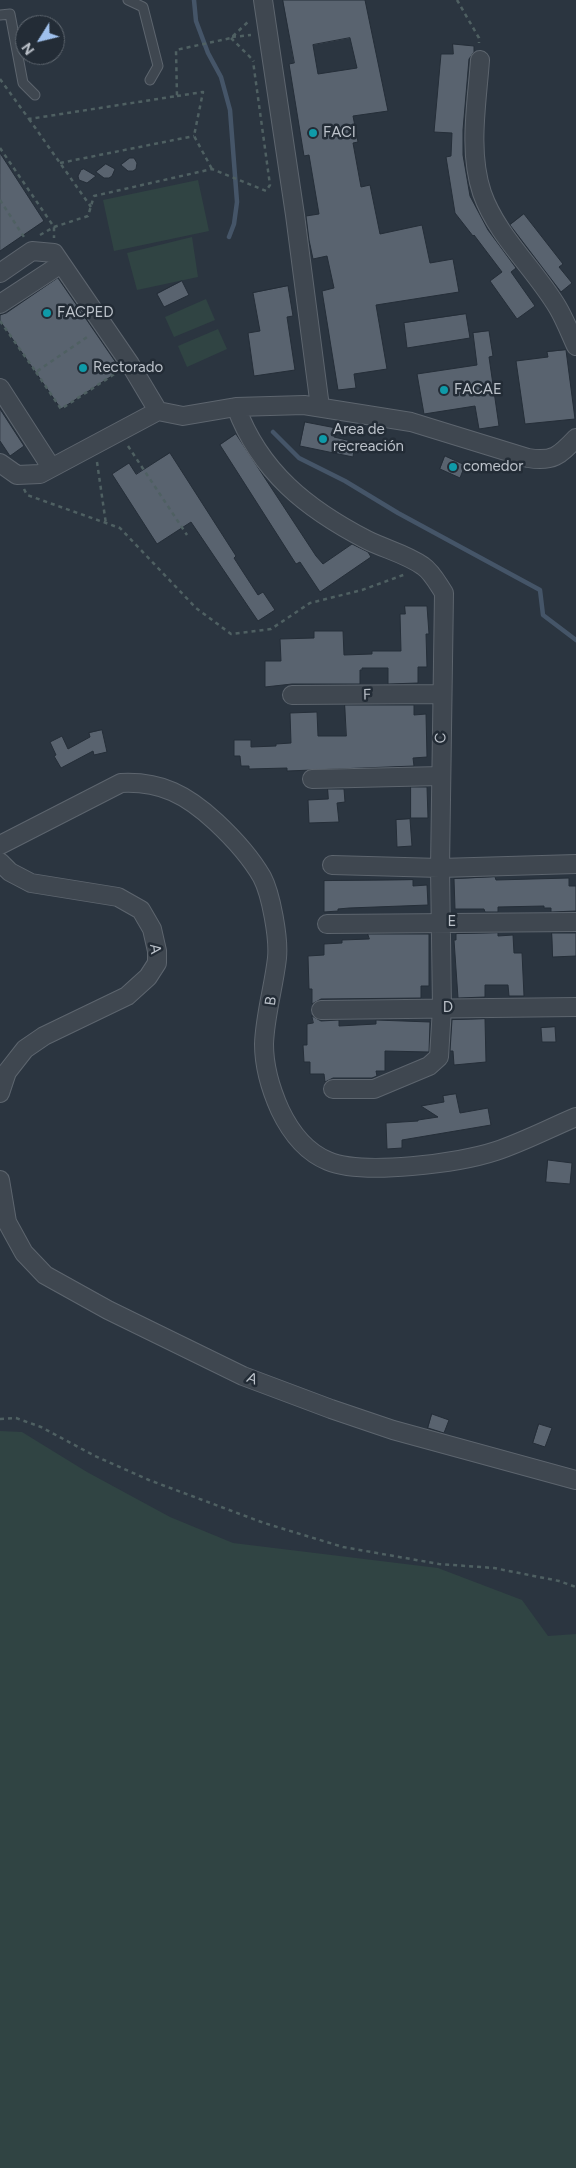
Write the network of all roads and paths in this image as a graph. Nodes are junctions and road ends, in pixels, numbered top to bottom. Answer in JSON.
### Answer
{"nodes":[{"id":1,"x":128,"y":0,"type":"edge"},
{"id":2,"x":457,"y":0,"type":"edge"},
{"id":3,"x":264,"y":4,"type":"edge"},
{"id":4,"x":0,"y":16,"type":"edge"},
{"id":5,"x":257,"y":34,"type":"dead end"},
{"id":6,"x":229,"y":38,"type":"junction"},
{"id":7,"x":259,"y":55,"type":"dead end"},
{"id":8,"x":480,"y":60,"type":"joint"},
{"id":9,"x":253,"y":61,"type":"junction"},
{"id":10,"x":0,"y":79,"type":"edge"},
{"id":11,"x":150,"y":80,"type":"dead end"},
{"id":12,"x":35,"y":94,"type":"dead end"},
{"id":13,"x":177,"y":96,"type":"junction"},
{"id":14,"x":29,"y":119,"type":"junction"},
{"id":15,"x":194,"y":136,"type":"junction"},
{"id":16,"x":0,"y":148,"type":"edge"},
{"id":17,"x":60,"y":163,"type":"junction"},
{"id":18,"x":212,"y":169,"type":"junction"},
{"id":19,"x":0,"y":200,"type":"edge"},
{"id":20,"x":91,"y":207,"type":"junction"},
{"id":21,"x":54,"y":227,"type":"junction"},
{"id":22,"x":27,"y":242,"type":"dead end"},
{"id":23,"x":57,"y":258,"type":"junction"},
{"id":24,"x":0,"y":274,"type":"edge"},
{"id":25,"x":0,"y":304,"type":"edge"},
{"id":26,"x":0,"y":321,"type":"edge"},
{"id":27,"x":103,"y":326,"type":"junction"},
{"id":28,"x":576,"y":346,"type":"edge"},
{"id":29,"x":130,"y":364,"type":"junction"},
{"id":30,"x":36,"y":372,"type":"junction"},
{"id":31,"x":0,"y":388,"type":"edge"},
{"id":32,"x":236,"y":407,"type":"junction"},
{"id":33,"x":320,"y":407,"type":"junction"},
{"id":34,"x":158,"y":411,"type":"junction"},
{"id":35,"x":119,"y":432,"type":"junction"},
{"id":36,"x":576,"y":438,"type":"edge"},
{"id":37,"x":94,"y":446,"type":"junction"},
{"id":38,"x":0,"y":463,"type":"edge"},
{"id":39,"x":51,"y":467,"type":"junction"},
{"id":40,"x":17,"y":475,"type":"junction"},
{"id":41,"x":106,"y":524,"type":"junction"},
{"id":42,"x":187,"y":535,"type":"dead end"},
{"id":43,"x":423,"y":566,"type":"junction"},
{"id":44,"x":442,"y":694,"type":"junction"},
{"id":45,"x":292,"y":695,"type":"dead end"},
{"id":46,"x":441,"y":776,"type":"junction"},
{"id":47,"x":312,"y":779,"type":"dead end"},
{"id":48,"x":0,"y":845,"type":"edge"},
{"id":49,"x":0,"y":862,"type":"edge"},
{"id":50,"x":576,"y":864,"type":"edge"},
{"id":51,"x":332,"y":865,"type":"dead end"},
{"id":52,"x":440,"y":868,"type":"junction"},
{"id":53,"x":441,"y":922,"type":"junction"},
{"id":54,"x":576,"y":922,"type":"edge"},
{"id":55,"x":327,"y":924,"type":"dead end"},
{"id":56,"x":576,"y":1007,"type":"edge"},
{"id":57,"x":442,"y":1008,"type":"junction"},
{"id":58,"x":321,"y":1010,"type":"dead end"},
{"id":59,"x":333,"y":1090,"type":"dead end"},
{"id":60,"x":0,"y":1093,"type":"edge"},
{"id":61,"x":572,"y":1121,"type":"edge"},
{"id":62,"x":0,"y":1180,"type":"edge"},
{"id":63,"x":0,"y":1419,"type":"edge"},
{"id":64,"x":576,"y":1480,"type":"edge"},
{"id":65,"x":576,"y":1587,"type":"edge"}],
"edges":[{"from":1,"to":11,"type":"lane"},
{"from":2,"to":8,"type":"path"},
{"from":3,"to":6,"type":"path"},
{"from":3,"to":33,"type":"street"},
{"from":4,"to":12,"type":"lane"},
{"from":5,"to":6,"type":"path"},
{"from":6,"to":9,"type":"path"},
{"from":6,"to":13,"type":"path"},
{"from":7,"to":9,"type":"path"},
{"from":8,"to":28,"type":"street"},
{"from":9,"to":18,"type":"path"},
{"from":10,"to":14,"type":"path"},
{"from":13,"to":14,"type":"path"},
{"from":13,"to":15,"type":"path"},
{"from":14,"to":17,"type":"path"},
{"from":15,"to":17,"type":"path"},
{"from":15,"to":18,"type":"path"},
{"from":16,"to":21,"type":"path"},
{"from":17,"to":20,"type":"path"},
{"from":18,"to":20,"type":"path"},
{"from":19,"to":22,"type":"path"},
{"from":20,"to":21,"type":"path"},
{"from":21,"to":23,"type":"path"},
{"from":23,"to":24,"type":"street"},
{"from":23,"to":25,"type":"street"},
{"from":23,"to":27,"type":"street"},
{"from":26,"to":30,"type":"path"},
{"from":27,"to":29,"type":"street"},
{"from":27,"to":30,"type":"path"},
{"from":29,"to":30,"type":"path"},
{"from":29,"to":34,"type":"street"},
{"from":31,"to":39,"type":"street"},
{"from":32,"to":33,"type":"street"},
{"from":32,"to":34,"type":"street"},
{"from":32,"to":43,"type":"street","name":"C"},
{"from":33,"to":36,"type":"street"},
{"from":34,"to":35,"type":"street"},
{"from":35,"to":37,"type":"street"},
{"from":35,"to":42,"type":"path"},
{"from":37,"to":39,"type":"street"},
{"from":37,"to":41,"type":"path"},
{"from":38,"to":40,"type":"street"},
{"from":39,"to":40,"type":"street"},
{"from":40,"to":41,"type":"path"},
{"from":41,"to":43,"type":"path"},
{"from":43,"to":44,"type":"street","name":"C"},
{"from":44,"to":45,"type":"street","name":"F"},
{"from":44,"to":46,"type":"street","name":"C"},
{"from":46,"to":47,"type":"street"},
{"from":46,"to":52,"type":"street","name":"C"},
{"from":48,"to":61,"type":"street","name":"B"},
{"from":49,"to":60,"type":"street","name":"A"},
{"from":50,"to":52,"type":"street"},
{"from":51,"to":52,"type":"street"},
{"from":52,"to":53,"type":"street","name":"C"},
{"from":53,"to":54,"type":"street","name":"E"},
{"from":53,"to":55,"type":"street","name":"E"},
{"from":53,"to":57,"type":"street","name":"C"},
{"from":56,"to":57,"type":"street","name":"D"},
{"from":57,"to":58,"type":"street","name":"D"},
{"from":57,"to":59,"type":"street","name":"C"},
{"from":62,"to":64,"type":"street","name":"A"},
{"from":63,"to":65,"type":"path"}]}
